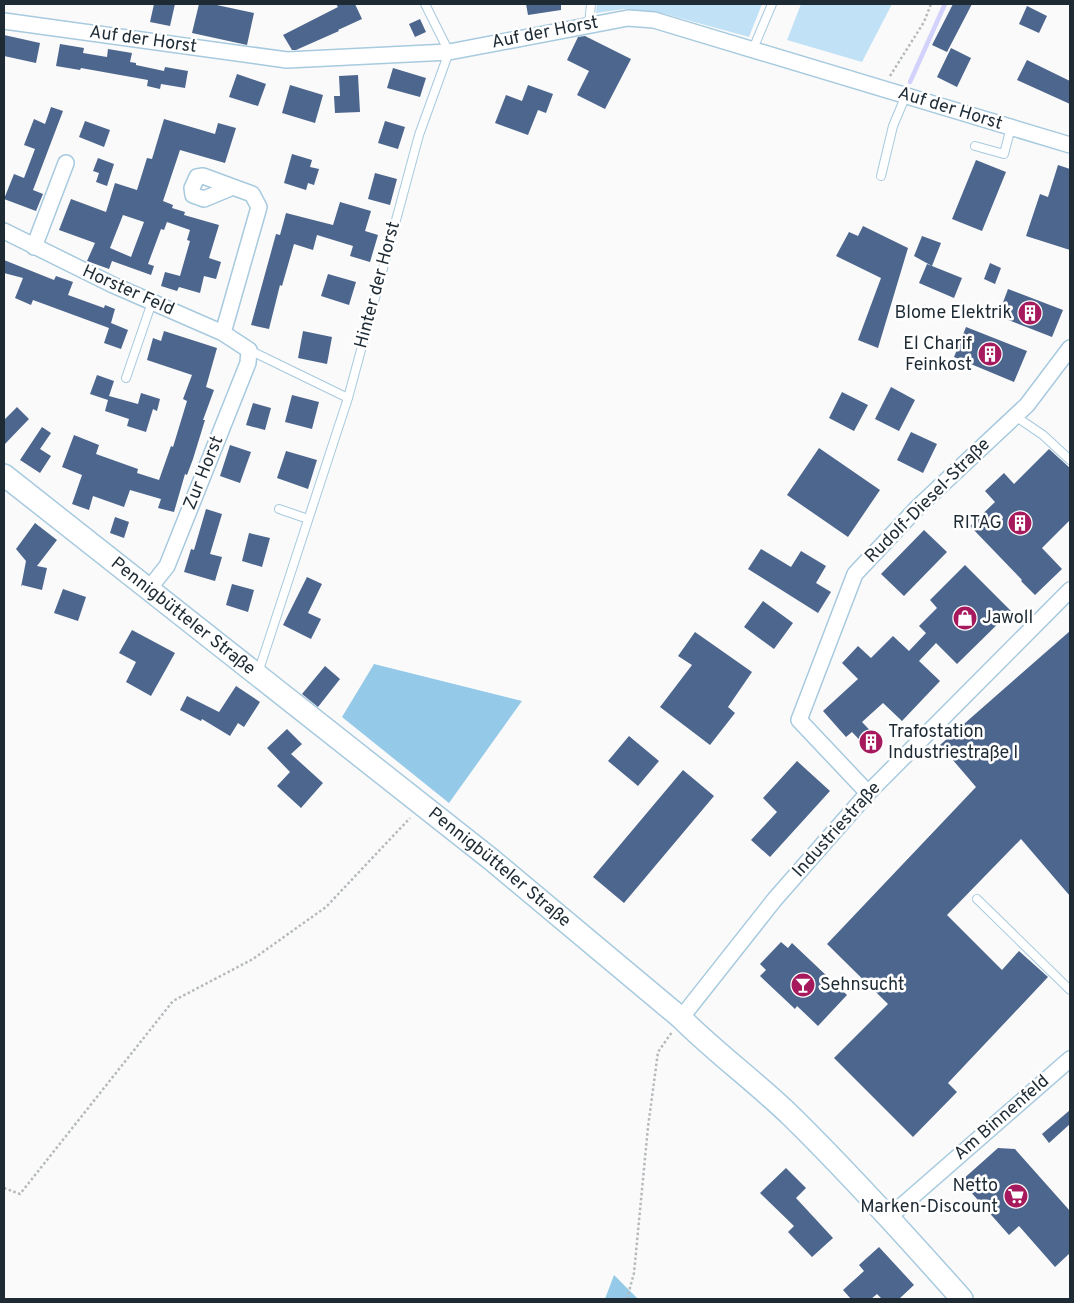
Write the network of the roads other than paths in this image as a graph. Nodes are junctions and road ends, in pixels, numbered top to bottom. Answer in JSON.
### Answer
{"nodes":[{"id":1,"x":425,"y":4,"type":"edge"},
{"id":2,"x":590,"y":4,"type":"edge"},
{"id":3,"x":772,"y":4,"type":"edge"},
{"id":4,"x":4,"y":21,"type":"edge"},
{"id":5,"x":589,"y":24,"type":"junction"},
{"id":6,"x":753,"y":49,"type":"junction"},
{"id":7,"x":449,"y":52,"type":"junction"},
{"id":8,"x":906,"y":95,"type":"junction"},
{"id":9,"x":1011,"y":127,"type":"junction"},
{"id":10,"x":975,"y":146,"type":"dead end"},
{"id":11,"x":1070,"y":146,"type":"edge"},
{"id":12,"x":66,"y":163,"type":"dead end"},
{"id":13,"x":881,"y":176,"type":"dead end"},
{"id":14,"x":233,"y":187,"type":"dead end"},
{"id":15,"x":4,"y":231,"type":"edge"},
{"id":16,"x":34,"y":247,"type":"junction"},
{"id":17,"x":152,"y":302,"type":"junction"},
{"id":18,"x":223,"y":333,"type":"junction"},
{"id":19,"x":1070,"y":348,"type":"edge"},
{"id":20,"x":248,"y":350,"type":"junction"},
{"id":21,"x":126,"y":378,"type":"dead end"},
{"id":22,"x":348,"y":398,"type":"junction"},
{"id":23,"x":1015,"y":416,"type":"junction"},
{"id":24,"x":1070,"y":460,"type":"edge"},
{"id":25,"x":4,"y":475,"type":"edge"},
{"id":26,"x":279,"y":509,"type":"dead end"},
{"id":27,"x":308,"y":518,"type":"junction"},
{"id":28,"x":148,"y":590,"type":"junction"},
{"id":29,"x":1070,"y":590,"type":"edge"},
{"id":30,"x":258,"y":675,"type":"junction"},
{"id":31,"x":868,"y":793,"type":"junction"},
{"id":32,"x":977,"y":899,"type":"dead end"},
{"id":33,"x":1070,"y":990,"type":"edge"},
{"id":34,"x":681,"y":1018,"type":"junction"},
{"id":35,"x":1070,"y":1059,"type":"edge"},
{"id":36,"x":889,"y":1217,"type":"junction"},
{"id":37,"x":962,"y":1299,"type":"edge"}],
"edges":[{"from":1,"to":7,"type":"lane"},
{"from":2,"to":5,"type":"lane"},
{"from":3,"to":6,"type":"lane"},
{"from":4,"to":7,"type":"street","name":"Auf der Horst"},
{"from":5,"to":6,"type":"street","name":"Auf der Horst"},
{"from":5,"to":7,"type":"street","name":"Auf der Horst"},
{"from":6,"to":8,"type":"street","name":"Auf der Horst"},
{"from":7,"to":22,"type":"lane","name":"Hinter der Horst"},
{"from":8,"to":9,"type":"street","name":"Auf der Horst"},
{"from":8,"to":13,"type":"lane"},
{"from":9,"to":10,"type":"lane"},
{"from":9,"to":11,"type":"street","name":"Auf der Horst"},
{"from":12,"to":16,"type":"street"},
{"from":14,"to":18,"type":"street"},
{"from":15,"to":16,"type":"street","name":"Horster Feld"},
{"from":16,"to":17,"type":"street","name":"Horster Feld"},
{"from":17,"to":18,"type":"street","name":"Horster Feld"},
{"from":17,"to":21,"type":"lane"},
{"from":18,"to":20,"type":"street","name":"Horster Feld"},
{"from":19,"to":23,"type":"street","name":"Rudolf-Diesel-Straße"},
{"from":20,"to":22,"type":"lane","name":"Horster Feld"},
{"from":20,"to":28,"type":"street","name":"Zur Horst"},
{"from":22,"to":27,"type":"lane","name":"Hinter der Horst"},
{"from":23,"to":24,"type":"lane"},
{"from":23,"to":31,"type":"street","name":"Rudolf-Diesel-Straße"},
{"from":25,"to":28,"type":"street","name":"Pennigbütteler Straße"},
{"from":26,"to":27,"type":"lane"},
{"from":27,"to":30,"type":"lane","name":"Hinter der Horst"},
{"from":28,"to":30,"type":"street","name":"Pennigbütteler Straße"},
{"from":29,"to":31,"type":"street","name":"Industriestraße"},
{"from":30,"to":34,"type":"street","name":"Pennigbütteler Straße"},
{"from":31,"to":34,"type":"street","name":"Industriestraße"},
{"from":32,"to":33,"type":"lane"},
{"from":34,"to":36,"type":"street","name":"Pennigbütteler Straße"},
{"from":35,"to":36,"type":"street","name":"Am Binnenfeld"},
{"from":36,"to":37,"type":"street","name":"Pennigbütteler Straße"}]}
